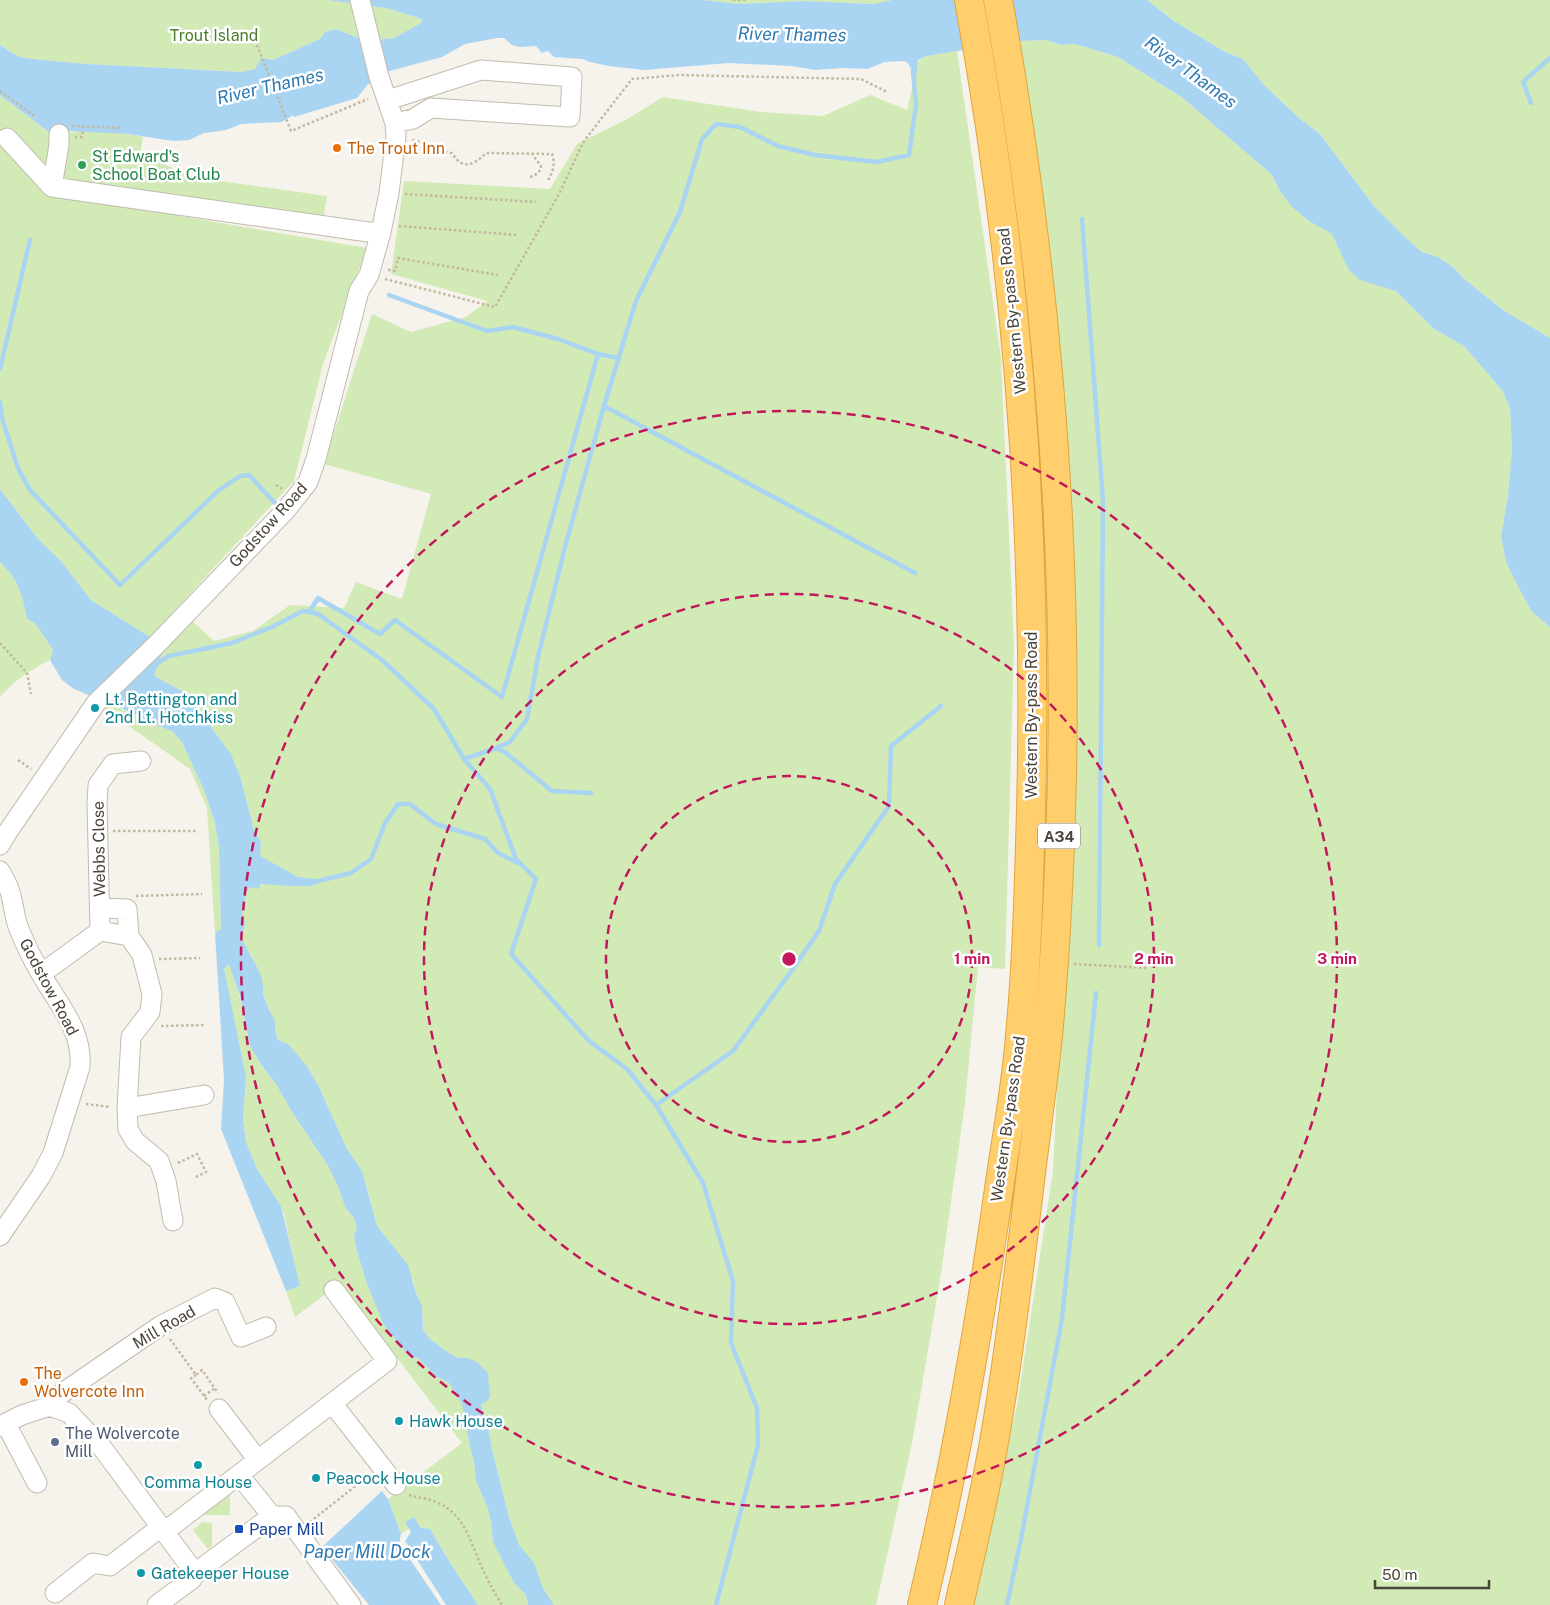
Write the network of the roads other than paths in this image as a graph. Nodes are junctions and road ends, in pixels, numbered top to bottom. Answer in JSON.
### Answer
{"nodes":[{"id":1,"x":969,"y":0,"type":"edge"},
{"id":2,"x":998,"y":0,"type":"edge"},
{"id":3,"x":361,"y":2,"type":"edge"},
{"id":4,"x":380,"y":99,"type":"junction"},
{"id":5,"x":395,"y":123,"type":"junction"},
{"id":6,"x":64,"y":130,"type":"road end"},
{"id":7,"x":7,"y":138,"type":"dead end"},
{"id":8,"x":52,"y":187,"type":"junction"},
{"id":9,"x":381,"y":232,"type":"junction"},
{"id":10,"x":141,"y":761,"type":"dead end"},
{"id":11,"x":2,"y":836,"type":"edge"},
{"id":12,"x":0,"y":871,"type":"edge"},
{"id":13,"x":5,"y":896,"type":"edge"},
{"id":14,"x":100,"y":902,"type":"junction"},
{"id":15,"x":100,"y":931,"type":"junction"},
{"id":16,"x":129,"y":936,"type":"junction"},
{"id":17,"x":41,"y":974,"type":"junction"},
{"id":18,"x":204,"y":1095,"type":"dead end"},
{"id":19,"x":127,"y":1108,"type":"junction"},
{"id":20,"x":173,"y":1221,"type":"dead end"},
{"id":21,"x":0,"y":1236,"type":"edge"},
{"id":22,"x":334,"y":1290,"type":"dead end"},
{"id":23,"x":266,"y":1327,"type":"dead end"},
{"id":24,"x":332,"y":1403,"type":"junction"},
{"id":25,"x":50,"y":1406,"type":"junction"},
{"id":26,"x":220,"y":1409,"type":"road end"},
{"id":27,"x":3,"y":1425,"type":"edge"},
{"id":28,"x":258,"y":1460,"type":"junction"},
{"id":29,"x":239,"y":1474,"type":"junction"},
{"id":30,"x":37,"y":1483,"type":"dead end"},
{"id":31,"x":396,"y":1485,"type":"road end"},
{"id":32,"x":272,"y":1516,"type":"junction"},
{"id":33,"x":163,"y":1529,"type":"junction"},
{"id":34,"x":195,"y":1573,"type":"junction"},
{"id":35,"x":55,"y":1593,"type":"dead end"},
{"id":36,"x":157,"y":1605,"type":"edge"},
{"id":37,"x":351,"y":1605,"type":"edge"},
{"id":38,"x":922,"y":1605,"type":"edge"},
{"id":39,"x":959,"y":1605,"type":"edge"}],
"edges":[{"from":1,"to":38,"type":"highway","name":"Western By-pass Road","number":"A34"},
{"from":2,"to":39,"type":"highway","name":"Western By-pass Road","number":"A34"},
{"from":3,"to":4,"type":"street","name":"Godstow Road"},
{"from":4,"to":5,"type":"street","name":"Godstow Road"},
{"from":4,"to":5,"type":"street"},
{"from":5,"to":9,"type":"street","name":"Godstow Road"},
{"from":6,"to":8,"type":"street"},
{"from":7,"to":8,"type":"street"},
{"from":8,"to":9,"type":"street"},
{"from":9,"to":11,"type":"street","name":"Godstow Road"},
{"from":10,"to":14,"type":"street","name":"Webbs Close"},
{"from":12,"to":13,"type":"street","name":"Godstow Road"},
{"from":13,"to":17,"type":"street","name":"Godstow Road"},
{"from":14,"to":15,"type":"street","name":"Webbs Close"},
{"from":14,"to":16,"type":"street","name":"Webbs Close"},
{"from":15,"to":16,"type":"street"},
{"from":15,"to":17,"type":"street"},
{"from":16,"to":19,"type":"street","name":"Webbs Close"},
{"from":17,"to":21,"type":"street","name":"Godstow Road"},
{"from":18,"to":19,"type":"street"},
{"from":19,"to":20,"type":"street","name":"Webbs Close"},
{"from":22,"to":24,"type":"street"},
{"from":23,"to":25,"type":"street","name":"Mill Road"},
{"from":24,"to":28,"type":"street"},
{"from":24,"to":31,"type":"street"},
{"from":25,"to":27,"type":"street","name":"Mill Road"},
{"from":25,"to":33,"type":"street"},
{"from":26,"to":28,"type":"street"},
{"from":27,"to":30,"type":"street"},
{"from":28,"to":29,"type":"street"},
{"from":29,"to":32,"type":"street"},
{"from":29,"to":33,"type":"street"},
{"from":32,"to":34,"type":"street"},
{"from":32,"to":37,"type":"street"},
{"from":33,"to":34,"type":"street"},
{"from":33,"to":35,"type":"street"},
{"from":34,"to":36,"type":"street"}]}
